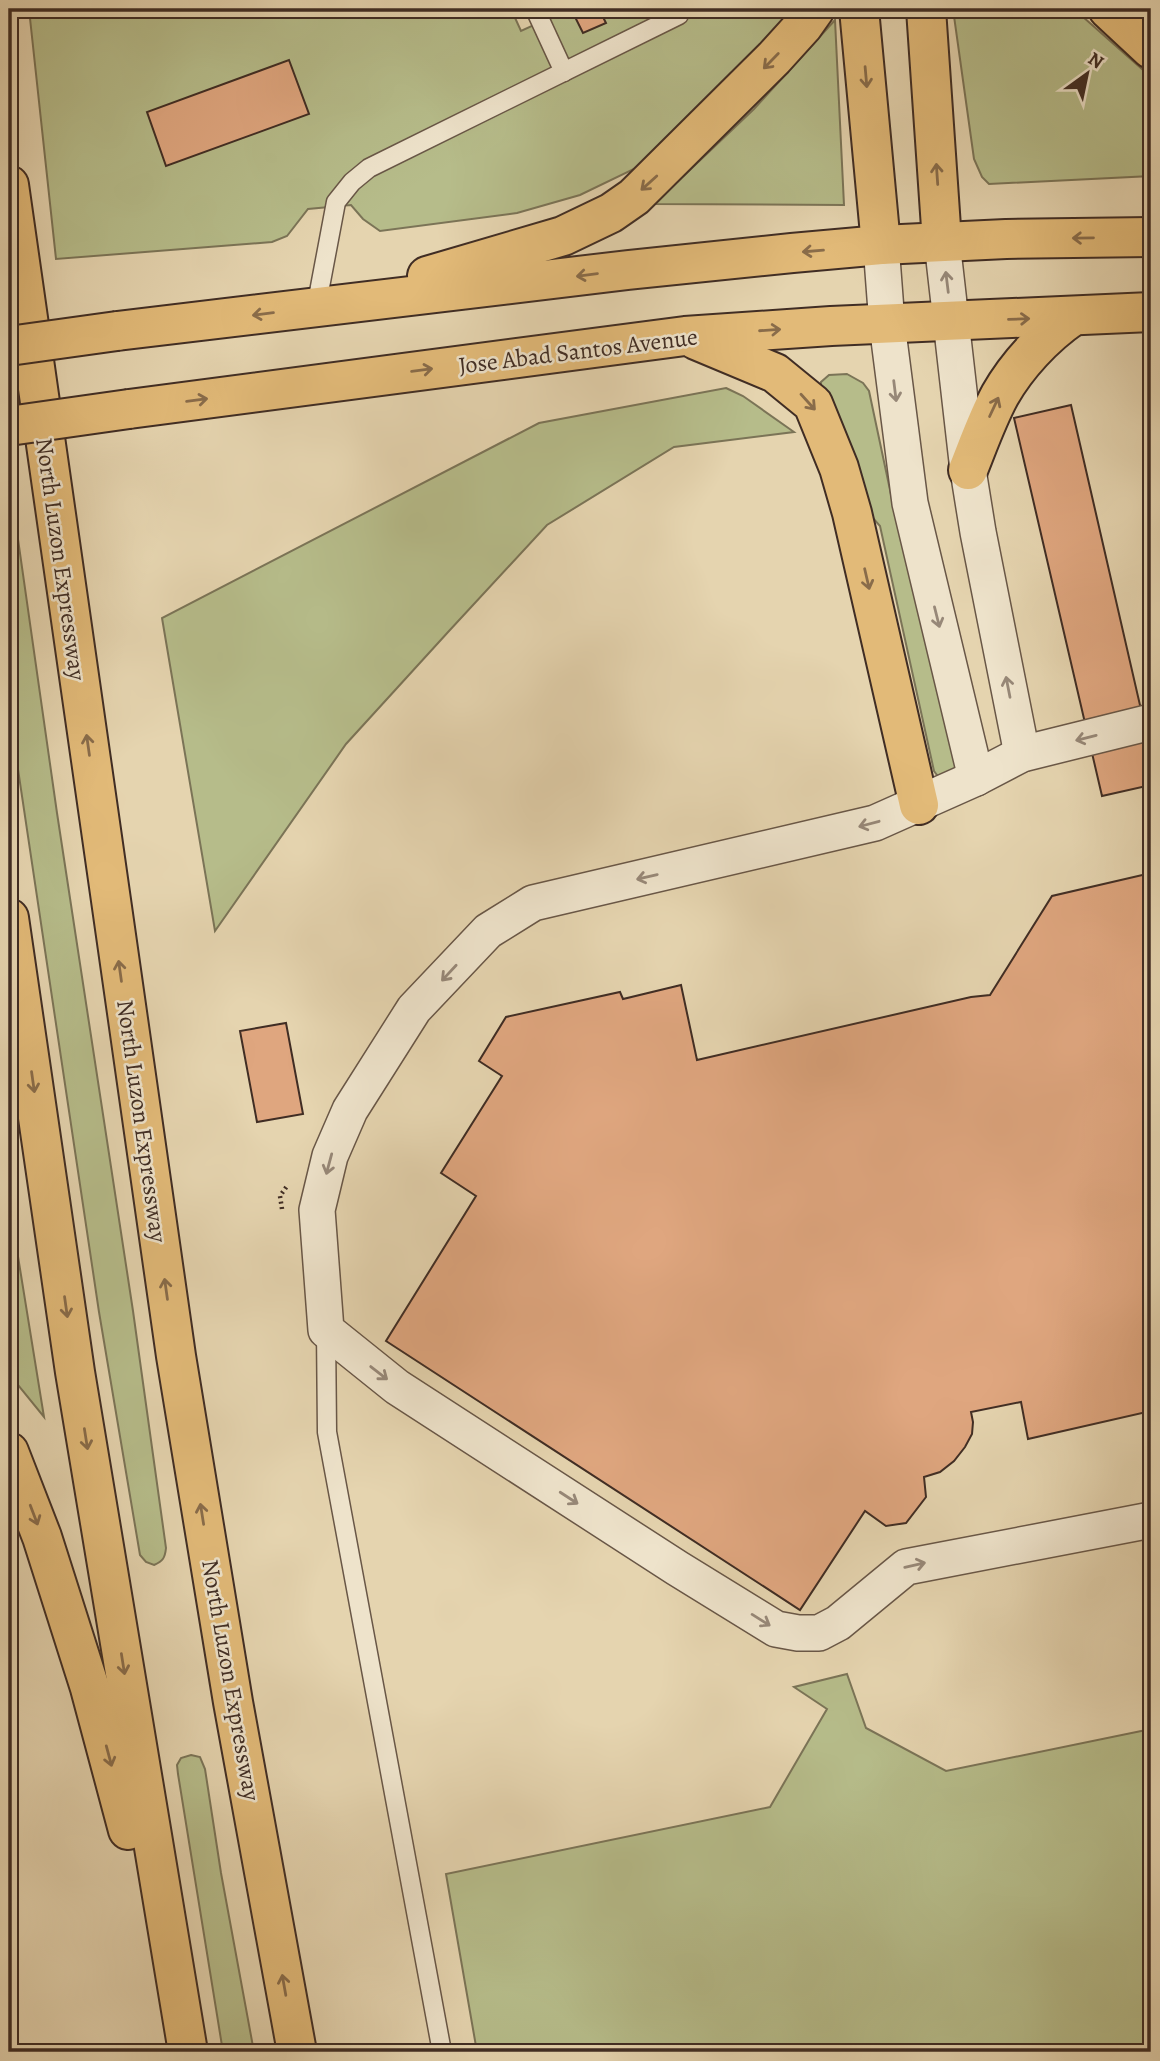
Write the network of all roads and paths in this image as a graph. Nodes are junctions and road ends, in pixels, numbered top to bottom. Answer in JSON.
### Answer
{"nodes":[{"id":1,"x":536,"y":9,"type":"edge"},
{"id":2,"x":815,"y":9,"type":"edge"},
{"id":3,"x":859,"y":9,"type":"edge"},
{"id":4,"x":926,"y":9,"type":"edge"},
{"id":5,"x":1108,"y":9,"type":"edge"},
{"id":6,"x":679,"y":15,"type":"dead end"},
{"id":7,"x":1151,"y":49,"type":"edge"},
{"id":8,"x":564,"y":72,"type":"junction"},
{"id":9,"x":9,"y":186,"type":"edge"},
{"id":10,"x":1151,"y":237,"type":"edge"},
{"id":11,"x":942,"y":242,"type":"junction"},
{"id":12,"x":881,"y":245,"type":"junction"},
{"id":13,"x":316,"y":308,"type":"junction"},
{"id":14,"x":1151,"y":312,"type":"edge"},
{"id":15,"x":1073,"y":316,"type":"junction"},
{"id":16,"x":951,"y":321,"type":"junction"},
{"id":17,"x":887,"y":324,"type":"junction"},
{"id":18,"x":685,"y":336,"type":"junction"},
{"id":19,"x":9,"y":346,"type":"edge"},
{"id":20,"x":9,"y":426,"type":"edge"},
{"id":21,"x":968,"y":470,"type":"junction"},
{"id":22,"x":1151,"y":722,"type":"edge"},
{"id":23,"x":1022,"y":754,"type":"junction"},
{"id":24,"x":976,"y":778,"type":"junction"},
{"id":25,"x":919,"y":805,"type":"junction"},
{"id":26,"x":9,"y":918,"type":"edge"},
{"id":27,"x":294,"y":1175,"type":"dead end"},
{"id":28,"x":282,"y":1210,"type":"dead end"},
{"id":29,"x":326,"y":1330,"type":"junction"},
{"id":30,"x":9,"y":1452,"type":"edge"},
{"id":31,"x":1151,"y":1520,"type":"edge"},
{"id":32,"x":185,"y":2035,"type":"edge"},
{"id":33,"x":297,"y":2052,"type":"edge"},
{"id":34,"x":442,"y":2052,"type":"edge"}],
"edges":[{"from":1,"to":8,"type":"lane"},
{"from":2,"to":13,"type":"highway","one_way":true},
{"from":3,"to":12,"type":"highway","one_way":true},
{"from":11,"to":4,"type":"highway","one_way":true},
{"from":5,"to":7,"type":"highway"},
{"from":6,"to":8,"type":"lane"},
{"from":8,"to":13,"type":"lane"},
{"from":33,"to":9,"type":"highway","name":"North Luzon Expressway","one_way":true},
{"from":10,"to":11,"type":"highway","one_way":true},
{"from":11,"to":12,"type":"highway"},
{"from":16,"to":11,"type":"street","one_way":true},
{"from":12,"to":13,"type":"highway","one_way":true},
{"from":12,"to":17,"type":"street"},
{"from":13,"to":19,"type":"highway","one_way":true,"bridge":true},
{"from":14,"to":15,"type":"highway","name":"Jose Abad Santos Avenue"},
{"from":16,"to":15,"type":"highway","name":"Jose Abad Santos Avenue","one_way":true},
{"from":21,"to":15,"type":"highway","one_way":true},
{"from":16,"to":17,"type":"highway","name":"Jose Abad Santos Avenue"},
{"from":16,"to":21,"type":"street"},
{"from":18,"to":17,"type":"highway","name":"Jose Abad Santos Avenue","one_way":true},
{"from":17,"to":24,"type":"street","one_way":true},
{"from":20,"to":18,"type":"highway","name":"Jose Abad Santos Avenue","one_way":true,"bridge":true},
{"from":18,"to":25,"type":"highway","one_way":true},
{"from":23,"to":21,"type":"street","one_way":true},
{"from":22,"to":23,"type":"street","one_way":true},
{"from":23,"to":24,"type":"street"},
{"from":24,"to":25,"type":"street"},
{"from":25,"to":29,"type":"street","one_way":true},
{"from":26,"to":32,"type":"highway","one_way":true},
{"from":27,"to":28,"type":"path"},
{"from":29,"to":31,"type":"street","one_way":true},
{"from":29,"to":34,"type":"lane"},
{"from":30,"to":32,"type":"highway","one_way":true}]}
